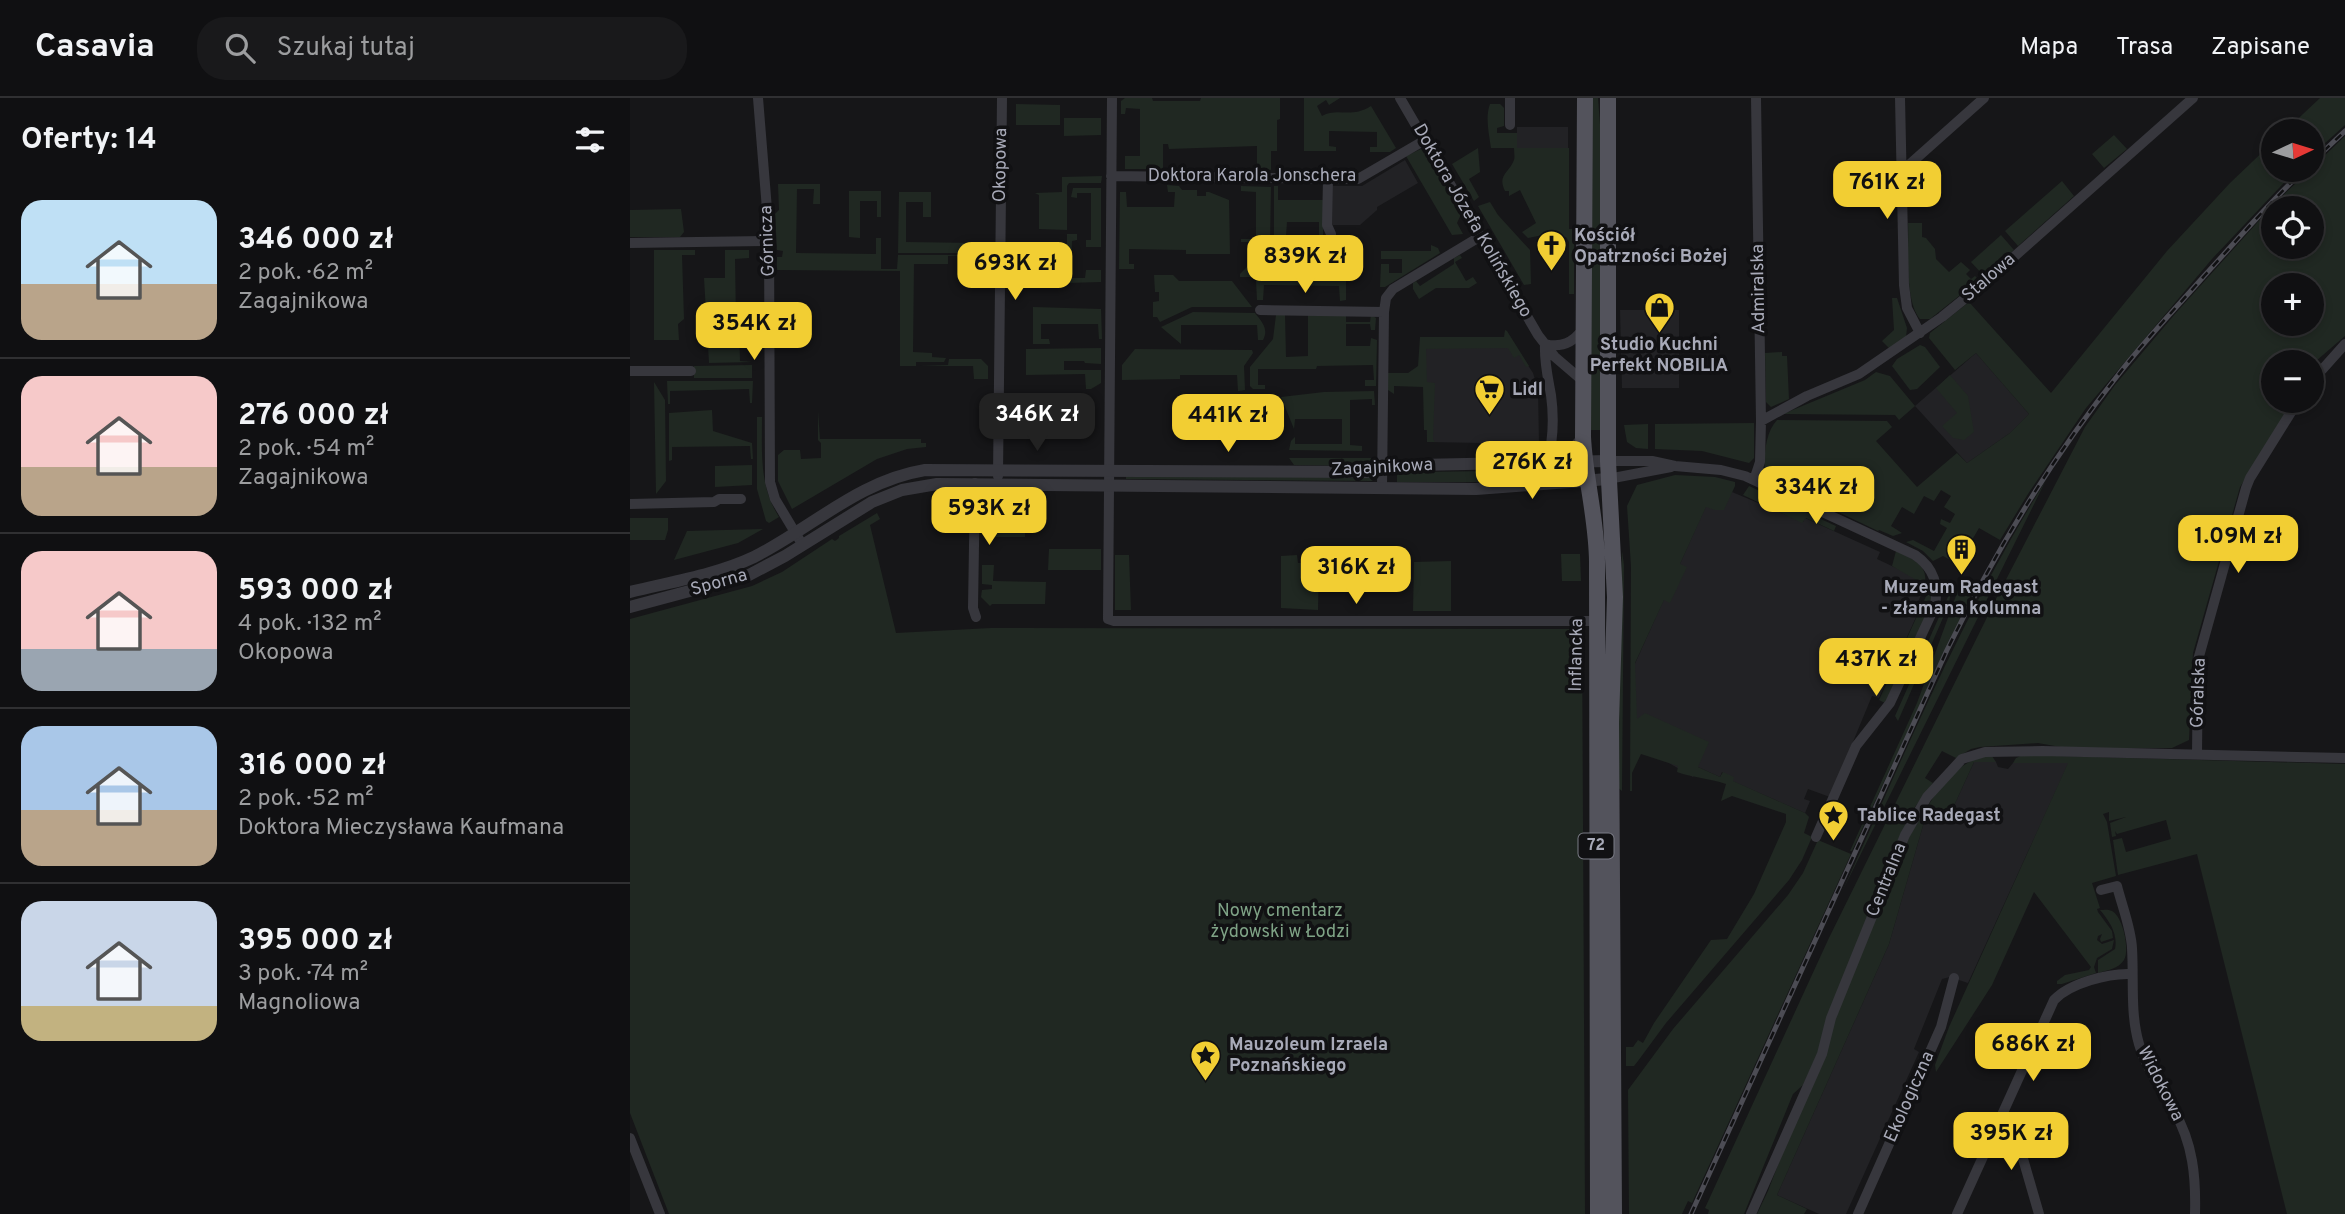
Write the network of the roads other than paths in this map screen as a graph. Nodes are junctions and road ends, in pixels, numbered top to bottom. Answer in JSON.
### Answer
{"nodes":[{"id":1,"x":758,"y":98,"type":"edge"},
{"id":2,"x":1002,"y":98,"type":"edge"},
{"id":3,"x":1112,"y":98,"type":"edge"},
{"id":4,"x":1400,"y":98,"type":"edge"},
{"id":5,"x":1510,"y":98,"type":"edge"},
{"id":6,"x":1585,"y":98,"type":"edge"},
{"id":7,"x":1608,"y":98,"type":"edge"},
{"id":8,"x":1756,"y":98,"type":"edge"},
{"id":9,"x":1900,"y":98,"type":"edge"},
{"id":10,"x":1984,"y":98,"type":"edge"},
{"id":11,"x":2193,"y":98,"type":"edge"},
{"id":12,"x":1510,"y":125,"type":"dead end"},
{"id":13,"x":1425,"y":140,"type":"junction"},
{"id":14,"x":1901,"y":172,"type":"junction"},
{"id":15,"x":1111,"y":177,"type":"junction"},
{"id":16,"x":1328,"y":178,"type":"junction"},
{"id":17,"x":1331,"y":234,"type":"dead end"},
{"id":18,"x":1481,"y":236,"type":"junction"},
{"id":19,"x":769,"y":241,"type":"junction"},
{"id":20,"x":630,"y":243,"type":"edge"},
{"id":21,"x":1260,"y":310,"type":"dead end"},
{"id":22,"x":1384,"y":312,"type":"junction"},
{"id":23,"x":1583,"y":329,"type":"junction"},
{"id":24,"x":1920,"y":333,"type":"junction"},
{"id":25,"x":1545,"y":344,"type":"junction"},
{"id":26,"x":2345,"y":344,"type":"edge"},
{"id":27,"x":2324,"y":368,"type":"edge"},
{"id":28,"x":630,"y":371,"type":"edge"},
{"id":29,"x":691,"y":371,"type":"dead end"},
{"id":30,"x":1583,"y":381,"type":"junction"},
{"id":31,"x":2291,"y":413,"type":"edge"},
{"id":32,"x":1761,"y":421,"type":"junction"},
{"id":33,"x":1583,"y":438,"type":"junction"},
{"id":34,"x":1608,"y":461,"type":"junction"},
{"id":35,"x":1584,"y":462,"type":"junction"},
{"id":36,"x":1554,"y":464,"type":"junction"},
{"id":37,"x":1675,"y":466,"type":"junction"},
{"id":38,"x":998,"y":469,"type":"junction"},
{"id":39,"x":1381,"y":469,"type":"junction"},
{"id":40,"x":1109,"y":470,"type":"junction"},
{"id":41,"x":1608,"y":479,"type":"junction"},
{"id":42,"x":1587,"y":480,"type":"junction"},
{"id":43,"x":1754,"y":480,"type":"junction"},
{"id":44,"x":975,"y":483,"type":"junction"},
{"id":45,"x":998,"y":483,"type":"junction"},
{"id":46,"x":1108,"y":484,"type":"junction"},
{"id":47,"x":1381,"y":486,"type":"junction"},
{"id":48,"x":741,"y":499,"type":"dead end"},
{"id":49,"x":630,"y":504,"type":"edge"},
{"id":50,"x":794,"y":532,"type":"junction"},
{"id":51,"x":802,"y":544,"type":"junction"},
{"id":52,"x":630,"y":592,"type":"edge"},
{"id":53,"x":630,"y":607,"type":"edge"},
{"id":54,"x":976,"y":617,"type":"dead end"},
{"id":55,"x":1596,"y":621,"type":"junction"},
{"id":56,"x":2197,"y":754,"type":"junction"},
{"id":57,"x":2345,"y":758,"type":"edge"},
{"id":58,"x":1816,"y":837,"type":"dead end"},
{"id":59,"x":2101,"y":890,"type":"dead end"},
{"id":60,"x":2132,"y":974,"type":"junction"},
{"id":61,"x":1954,"y":978,"type":"dead end"},
{"id":62,"x":2000,"y":1118,"type":"junction"},
{"id":63,"x":630,"y":1138,"type":"edge"},
{"id":64,"x":660,"y":1214,"type":"edge"},
{"id":65,"x":1598,"y":1214,"type":"edge"},
{"id":66,"x":1614,"y":1214,"type":"edge"},
{"id":67,"x":1751,"y":1214,"type":"edge"},
{"id":68,"x":1858,"y":1214,"type":"edge"},
{"id":69,"x":1957,"y":1214,"type":"edge"},
{"id":70,"x":2039,"y":1214,"type":"edge"},
{"id":71,"x":2195,"y":1214,"type":"edge"}],
"edges":[{"from":1,"to":19,"type":"street","name":"Górnicza"},
{"from":2,"to":38,"type":"street","name":"Okopowa"},
{"from":3,"to":15,"type":"street"},
{"from":4,"to":13,"type":"street","name":"Doktora Józefa Kolińskiego"},
{"from":5,"to":12,"type":"street"},
{"from":6,"to":23,"type":"main road","name":"Inflancka","number":"72"},
{"from":7,"to":34,"type":"main road","name":"Inflancka","number":"72"},
{"from":8,"to":32,"type":"street","name":"Admiralska"},
{"from":9,"to":14,"type":"street"},
{"from":10,"to":14,"type":"street"},
{"from":11,"to":24,"type":"street","name":"Stalowa"},
{"from":13,"to":16,"type":"street","name":"Doktora Karola Jonschera"},
{"from":13,"to":18,"type":"street","name":"Doktora Józefa Kolińskiego"},
{"from":14,"to":24,"type":"street"},
{"from":15,"to":16,"type":"street","name":"Doktora Karola Jonschera"},
{"from":15,"to":40,"type":"street"},
{"from":16,"to":17,"type":"street"},
{"from":18,"to":22,"type":"street"},
{"from":18,"to":25,"type":"street","name":"Doktora Józefa Kolińskiego"},
{"from":19,"to":20,"type":"street"},
{"from":19,"to":50,"type":"street","name":"Górnicza"},
{"from":21,"to":22,"type":"street"},
{"from":22,"to":39,"type":"street"},
{"from":23,"to":25,"type":"street"},
{"from":23,"to":30,"type":"main road","name":"Inflancka","number":"72"},
{"from":24,"to":32,"type":"street","name":"Stalowa"},
{"from":25,"to":30,"type":"street","name":"Doktora Józefa Kolińskiego"},
{"from":25,"to":36,"type":"street"},
{"from":26,"to":27,"type":"street"},
{"from":28,"to":29,"type":"street"},
{"from":30,"to":33,"type":"main road","name":"Inflancka","number":"72"},
{"from":31,"to":56,"type":"street","name":"Góralska"},
{"from":32,"to":43,"type":"street","name":"Admiralska"},
{"from":33,"to":35,"type":"main road","name":"Inflancka","number":"72"},
{"from":33,"to":36,"type":"street"},
{"from":34,"to":35,"type":"street","name":"Zagajnikowa"},
{"from":34,"to":37,"type":"street"},
{"from":34,"to":41,"type":"main road","name":"Inflancka","number":"72"},
{"from":35,"to":36,"type":"street","name":"Zagajnikowa"},
{"from":35,"to":42,"type":"main road","name":"Inflancka","number":"72"},
{"from":36,"to":39,"type":"street","name":"Zagajnikowa"},
{"from":37,"to":41,"type":"street"},
{"from":37,"to":43,"type":"street"},
{"from":38,"to":40,"type":"street","name":"Zagajnikowa"},
{"from":38,"to":45,"type":"street","name":"Okopowa"},
{"from":38,"to":50,"type":"street","name":"Zagajnikowa"},
{"from":39,"to":40,"type":"street","name":"Zagajnikowa"},
{"from":39,"to":47,"type":"street"},
{"from":40,"to":46,"type":"street"},
{"from":41,"to":42,"type":"street","name":"Zagajnikowa"},
{"from":41,"to":66,"type":"main road","name":"Inflancka","number":"72"},
{"from":42,"to":47,"type":"street","name":"Zagajnikowa"},
{"from":42,"to":55,"type":"main road","name":"Inflancka","number":"72"},
{"from":43,"to":58,"type":"street"},
{"from":44,"to":45,"type":"street","name":"Zagajnikowa"},
{"from":44,"to":51,"type":"street","name":"Zagajnikowa"},
{"from":44,"to":54,"type":"street"},
{"from":45,"to":46,"type":"street","name":"Zagajnikowa"},
{"from":46,"to":47,"type":"street","name":"Zagajnikowa"},
{"from":46,"to":55,"type":"street"},
{"from":48,"to":49,"type":"street"},
{"from":50,"to":51,"type":"street","name":"Górnicza"},
{"from":50,"to":52,"type":"street","name":"Sporna"},
{"from":51,"to":53,"type":"street","name":"Sporna"},
{"from":55,"to":65,"type":"main road","name":"Inflancka","number":"72"},
{"from":56,"to":57,"type":"street","name":"Centralna"},
{"from":56,"to":67,"type":"street","name":"Centralna"},
{"from":59,"to":60,"type":"street","name":"Widokowa"},
{"from":60,"to":62,"type":"street"},
{"from":60,"to":71,"type":"street","name":"Widokowa"},
{"from":61,"to":68,"type":"street","name":"Ekologiczna"},
{"from":62,"to":69,"type":"street"},
{"from":62,"to":70,"type":"street"},
{"from":63,"to":64,"type":"street"}]}
